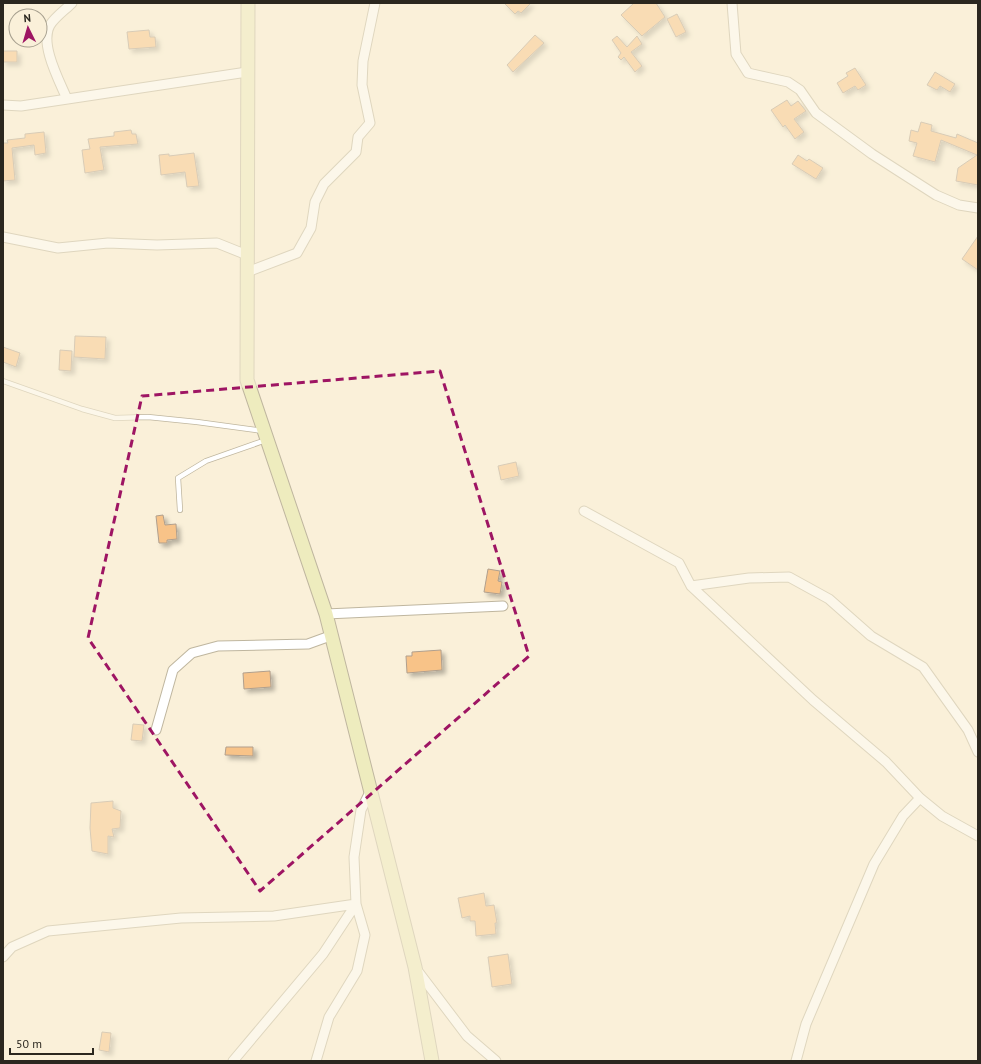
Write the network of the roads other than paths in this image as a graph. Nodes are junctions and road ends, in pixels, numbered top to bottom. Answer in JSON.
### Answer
{"nodes":[{"id":1,"x":72,"y":3,"type":"edge"},
{"id":2,"x":248,"y":3,"type":"edge"},
{"id":3,"x":375,"y":3,"type":"edge"},
{"id":4,"x":732,"y":3,"type":"edge"},
{"id":5,"x":247,"y":72,"type":"junction"},
{"id":6,"x":67,"y":99,"type":"junction"},
{"id":7,"x":3,"y":105,"type":"edge"},
{"id":8,"x":978,"y":208,"type":"edge"},
{"id":9,"x":3,"y":237,"type":"edge"},
{"id":10,"x":247,"y":255,"type":"junction"},
{"id":11,"x":247,"y":272,"type":"junction"},
{"id":12,"x":3,"y":381,"type":"edge"},
{"id":13,"x":266,"y":435,"type":"junction"},
{"id":14,"x":180,"y":510,"type":"dead end"},
{"id":15,"x":584,"y":511,"type":"dead end"},
{"id":16,"x":691,"y":586,"type":"junction"},
{"id":17,"x":503,"y":606,"type":"dead end"},
{"id":18,"x":326,"y":614,"type":"junction"},
{"id":19,"x":330,"y":636,"type":"junction"},
{"id":20,"x":156,"y":730,"type":"dead end"},
{"id":21,"x":978,"y":752,"type":"edge"},
{"id":22,"x":371,"y":790,"type":"junction"},
{"id":23,"x":920,"y":798,"type":"junction"},
{"id":24,"x":978,"y":836,"type":"edge"},
{"id":25,"x":356,"y":904,"type":"junction"},
{"id":26,"x":3,"y":956,"type":"edge"},
{"id":27,"x":415,"y":967,"type":"junction"},
{"id":28,"x":233,"y":1061,"type":"edge"},
{"id":29,"x":316,"y":1061,"type":"edge"},
{"id":30,"x":432,"y":1061,"type":"edge"},
{"id":31,"x":496,"y":1061,"type":"edge"},
{"id":32,"x":796,"y":1061,"type":"edge"}],
"edges":[{"from":1,"to":6,"type":"street"},
{"from":2,"to":5,"type":"street"},
{"from":3,"to":11,"type":"street"},
{"from":4,"to":8,"type":"street"},
{"from":5,"to":6,"type":"street"},
{"from":5,"to":10,"type":"street"},
{"from":6,"to":7,"type":"street"},
{"from":9,"to":10,"type":"street"},
{"from":10,"to":11,"type":"street"},
{"from":11,"to":13,"type":"street"},
{"from":12,"to":13,"type":"lane"},
{"from":13,"to":14,"type":"lane"},
{"from":13,"to":18,"type":"street"},
{"from":15,"to":16,"type":"street"},
{"from":16,"to":21,"type":"street"},
{"from":16,"to":23,"type":"street"},
{"from":17,"to":18,"type":"street"},
{"from":18,"to":19,"type":"street"},
{"from":19,"to":20,"type":"street"},
{"from":19,"to":22,"type":"street"},
{"from":22,"to":25,"type":"street"},
{"from":22,"to":27,"type":"street"},
{"from":23,"to":24,"type":"street"},
{"from":23,"to":32,"type":"street"},
{"from":25,"to":26,"type":"street"},
{"from":25,"to":28,"type":"street"},
{"from":25,"to":29,"type":"street"},
{"from":27,"to":30,"type":"street"},
{"from":27,"to":31,"type":"street"}]}
